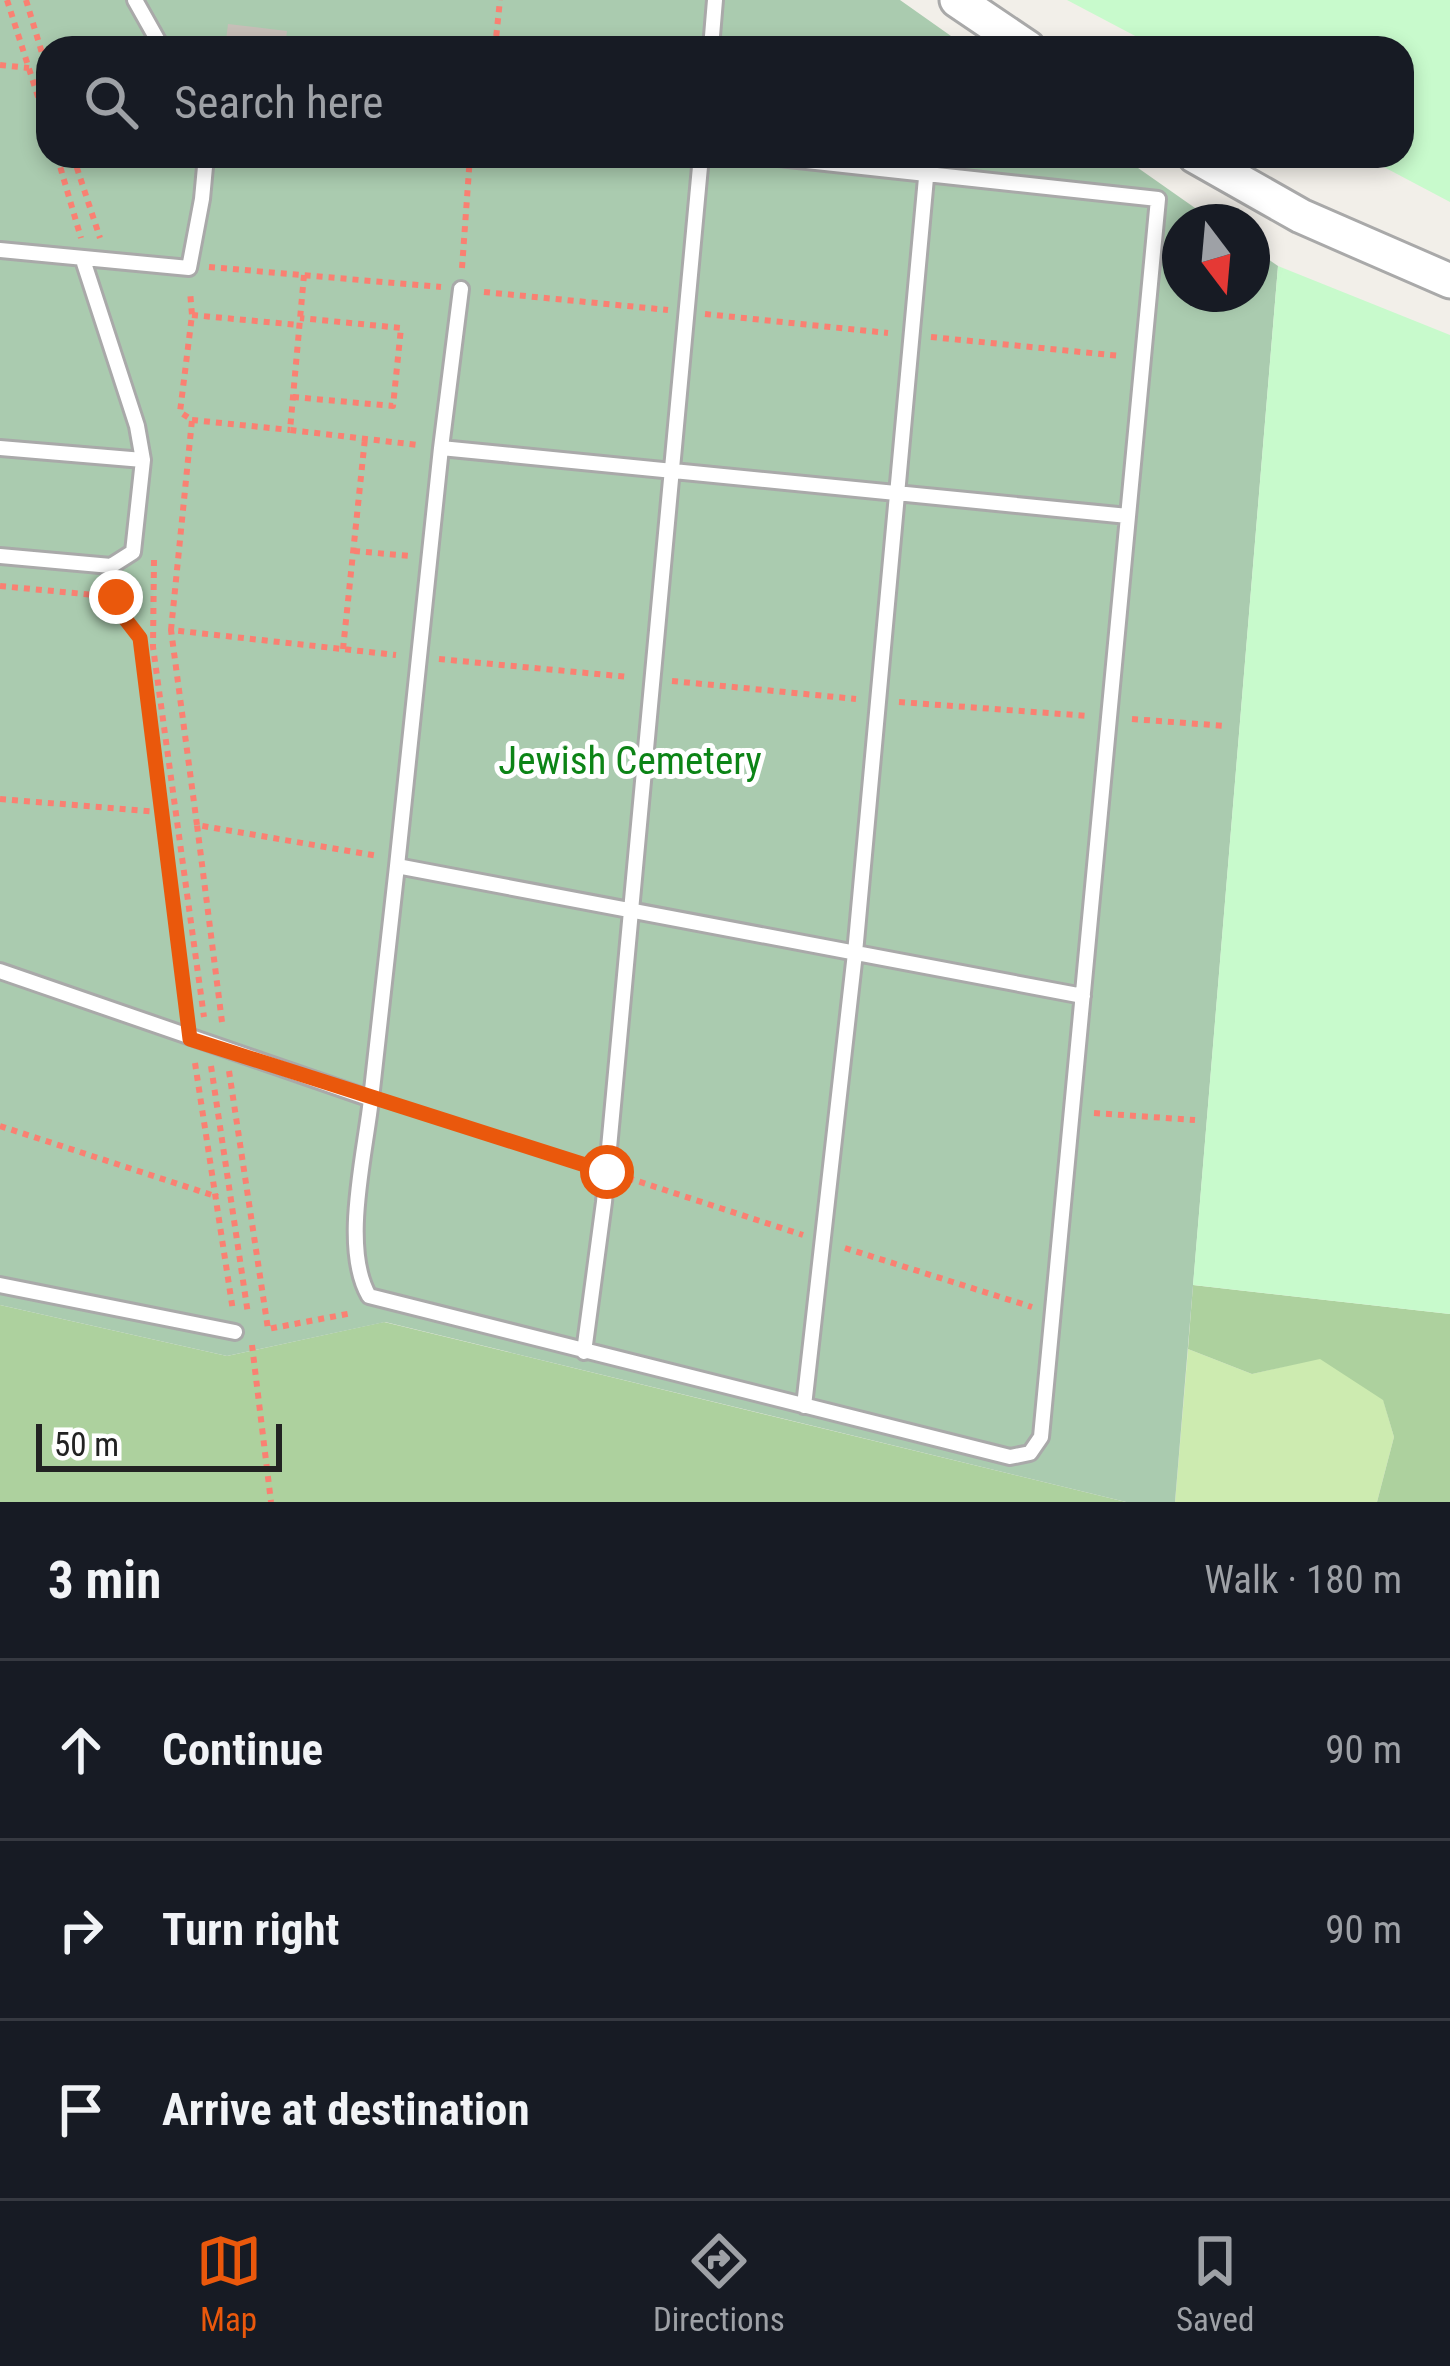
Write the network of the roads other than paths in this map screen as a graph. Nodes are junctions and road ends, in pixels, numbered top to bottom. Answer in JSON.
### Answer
{"nodes":[{"id":1,"x":136,"y":0,"type":"edge"},
{"id":2,"x":715,"y":0,"type":"edge"},
{"id":3,"x":957,"y":0,"type":"edge"},
{"id":4,"x":156,"y":36,"type":"edge"},
{"id":5,"x":712,"y":36,"type":"edge"},
{"id":6,"x":1010,"y":36,"type":"edge"},
{"id":7,"x":205,"y":168,"type":"edge"},
{"id":8,"x":700,"y":168,"type":"edge"},
{"id":9,"x":872,"y":168,"type":"edge"},
{"id":10,"x":927,"y":168,"type":"edge"},
{"id":11,"x":1216,"y":168,"type":"edge"},
{"id":12,"x":927,"y":174,"type":"junction"},
{"id":13,"x":0,"y":250,"type":"edge"},
{"id":14,"x":83,"y":260,"type":"junction"},
{"id":15,"x":1450,"y":280,"type":"edge"},
{"id":16,"x":461,"y":289,"type":"road end"},
{"id":17,"x":0,"y":448,"type":"edge"},
{"id":18,"x":441,"y":448,"type":"junction"},
{"id":19,"x":143,"y":460,"type":"junction"},
{"id":20,"x":671,"y":470,"type":"junction"},
{"id":21,"x":895,"y":493,"type":"junction"},
{"id":22,"x":1128,"y":516,"type":"junction"},
{"id":23,"x":0,"y":556,"type":"edge"},
{"id":24,"x":398,"y":866,"type":"junction"},
{"id":25,"x":631,"y":910,"type":"junction"},
{"id":26,"x":855,"y":953,"type":"junction"},
{"id":27,"x":0,"y":971,"type":"edge"},
{"id":28,"x":1083,"y":996,"type":"junction"},
{"id":29,"x":371,"y":1099,"type":"junction"},
{"id":30,"x":0,"y":1285,"type":"edge"},
{"id":31,"x":236,"y":1332,"type":"road end"},
{"id":32,"x":584,"y":1352,"type":"junction"},
{"id":33,"x":804,"y":1406,"type":"junction"}],
"edges":[{"from":1,"to":4,"type":"lane"},
{"from":2,"to":5,"type":"lane"},
{"from":3,"to":6,"type":"street"},
{"from":7,"to":14,"type":"lane"},
{"from":8,"to":20,"type":"lane"},
{"from":9,"to":12,"type":"lane"},
{"from":10,"to":12,"type":"lane"},
{"from":11,"to":15,"type":"street"},
{"from":12,"to":21,"type":"lane"},
{"from":12,"to":22,"type":"lane"},
{"from":13,"to":14,"type":"lane"},
{"from":14,"to":19,"type":"lane"},
{"from":16,"to":18,"type":"lane"},
{"from":17,"to":19,"type":"lane"},
{"from":18,"to":20,"type":"lane"},
{"from":18,"to":24,"type":"lane"},
{"from":19,"to":23,"type":"lane"},
{"from":20,"to":21,"type":"lane"},
{"from":20,"to":25,"type":"lane"},
{"from":21,"to":22,"type":"lane"},
{"from":21,"to":26,"type":"lane"},
{"from":22,"to":28,"type":"lane"},
{"from":24,"to":25,"type":"lane"},
{"from":24,"to":29,"type":"lane"},
{"from":25,"to":26,"type":"lane"},
{"from":25,"to":32,"type":"lane"},
{"from":26,"to":28,"type":"lane"},
{"from":26,"to":33,"type":"lane"},
{"from":27,"to":29,"type":"lane"},
{"from":28,"to":33,"type":"lane"},
{"from":29,"to":32,"type":"lane"},
{"from":30,"to":31,"type":"lane"},
{"from":32,"to":33,"type":"lane"}]}
